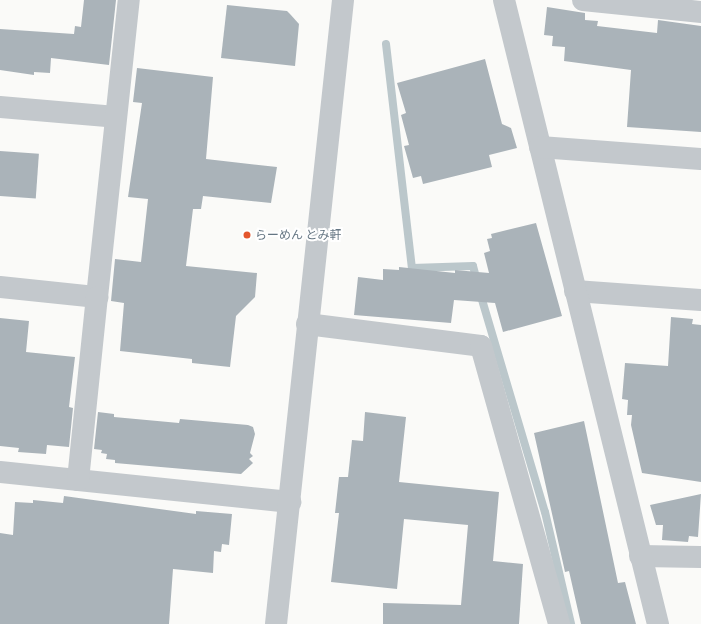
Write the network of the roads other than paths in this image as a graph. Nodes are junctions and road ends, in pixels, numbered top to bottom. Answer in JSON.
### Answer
{"nodes":[{"id":1,"x":129,"y":0,"type":"edge"},
{"id":2,"x":343,"y":0,"type":"edge"},
{"id":3,"x":504,"y":0,"type":"edge"},
{"id":4,"x":583,"y":0,"type":"edge"},
{"id":5,"x":701,"y":12,"type":"edge"},
{"id":6,"x":0,"y":107,"type":"edge"},
{"id":7,"x":116,"y":117,"type":"junction"},
{"id":8,"x":540,"y":147,"type":"junction"},
{"id":9,"x":701,"y":158,"type":"edge"},
{"id":10,"x":0,"y":287,"type":"edge"},
{"id":11,"x":575,"y":291,"type":"junction"},
{"id":12,"x":97,"y":297,"type":"junction"},
{"id":13,"x":701,"y":300,"type":"edge"},
{"id":14,"x":307,"y":324,"type":"junction"},
{"id":15,"x":0,"y":472,"type":"edge"},
{"id":16,"x":78,"y":480,"type":"junction"},
{"id":17,"x":290,"y":502,"type":"junction"},
{"id":18,"x":640,"y":556,"type":"junction"},
{"id":19,"x":701,"y":557,"type":"edge"},
{"id":20,"x":276,"y":624,"type":"edge"},
{"id":21,"x":559,"y":624,"type":"edge"},
{"id":22,"x":658,"y":624,"type":"edge"}],
"edges":[{"from":1,"to":7,"type":"street"},
{"from":2,"to":14,"type":"street"},
{"from":3,"to":8,"type":"street"},
{"from":4,"to":5,"type":"street"},
{"from":6,"to":7,"type":"street"},
{"from":7,"to":12,"type":"street"},
{"from":8,"to":9,"type":"street"},
{"from":8,"to":11,"type":"street"},
{"from":10,"to":12,"type":"street"},
{"from":11,"to":13,"type":"street"},
{"from":11,"to":18,"type":"street"},
{"from":12,"to":16,"type":"street"},
{"from":14,"to":17,"type":"street"},
{"from":14,"to":21,"type":"street"},
{"from":15,"to":16,"type":"street"},
{"from":16,"to":17,"type":"street"},
{"from":17,"to":20,"type":"street"},
{"from":18,"to":19,"type":"street"},
{"from":18,"to":22,"type":"street"}]}
